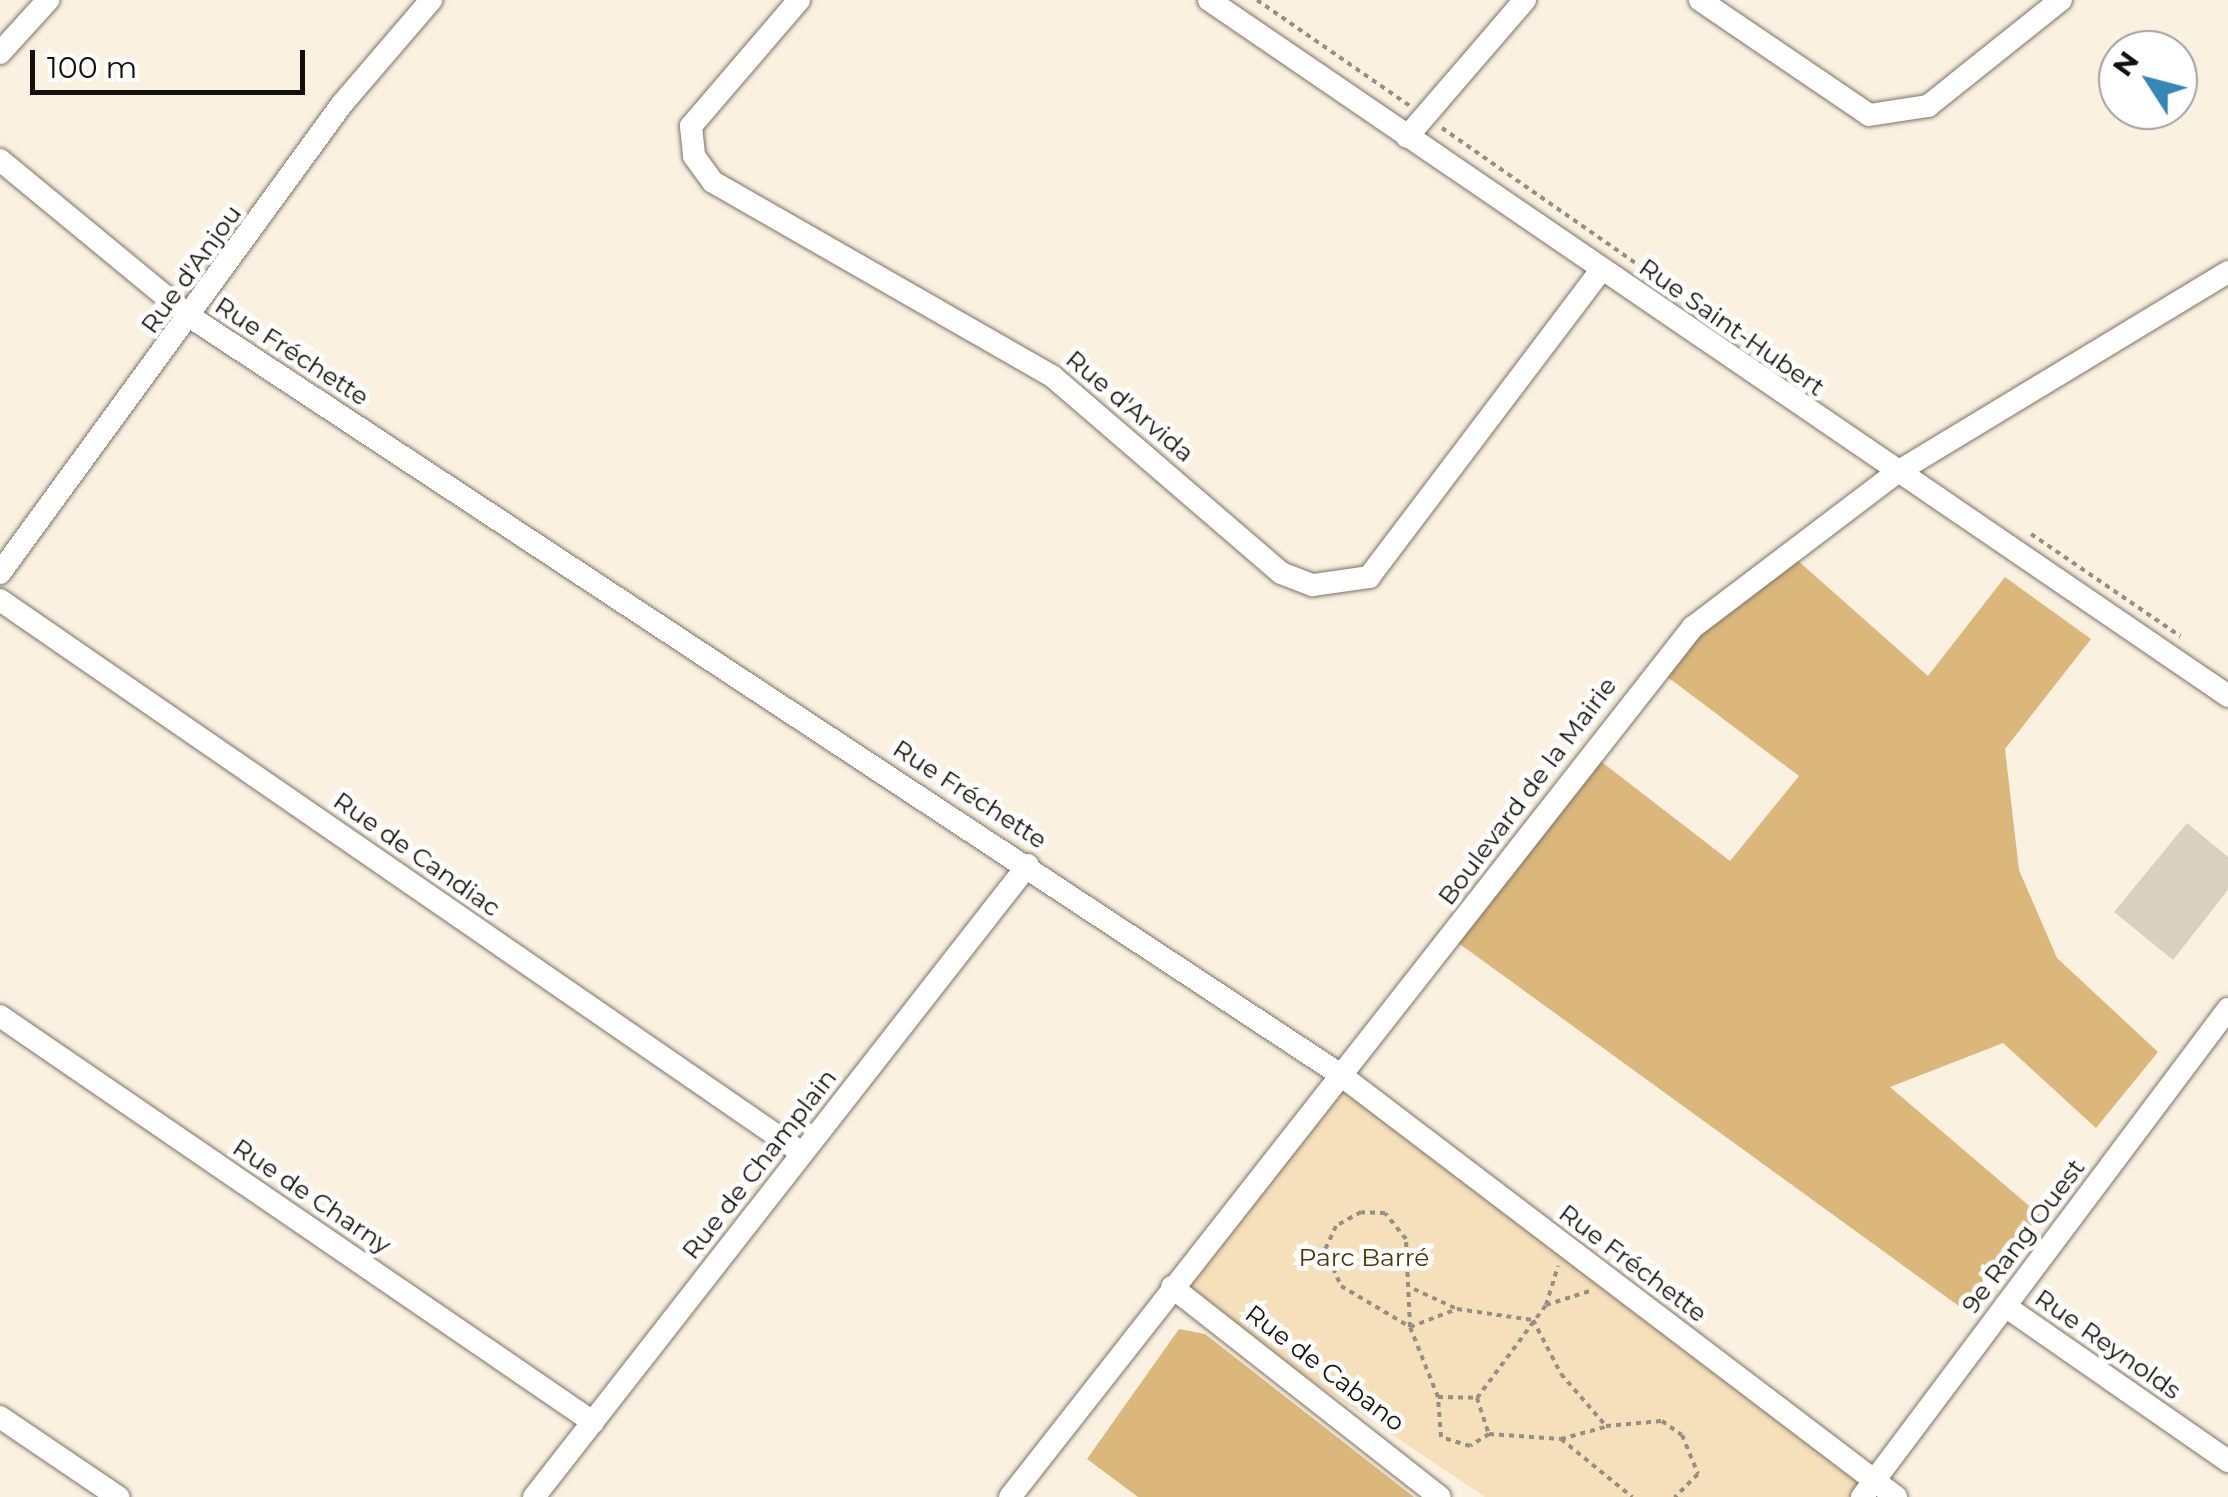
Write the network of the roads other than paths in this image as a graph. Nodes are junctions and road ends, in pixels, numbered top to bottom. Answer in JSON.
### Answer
{"nodes":[{"id":1,"x":48,"y":0,"type":"edge"},
{"id":2,"x":431,"y":0,"type":"edge"},
{"id":3,"x":800,"y":0,"type":"edge"},
{"id":4,"x":1208,"y":0,"type":"edge"},
{"id":5,"x":1525,"y":0,"type":"edge"},
{"id":6,"x":1700,"y":0,"type":"edge"},
{"id":7,"x":2061,"y":0,"type":"edge"},
{"id":8,"x":0,"y":53,"type":"edge"},
{"id":9,"x":1407,"y":136,"type":"junction"},
{"id":10,"x":0,"y":160,"type":"edge"},
{"id":11,"x":1601,"y":270,"type":"junction"},
{"id":12,"x":2228,"y":272,"type":"edge"},
{"id":13,"x":192,"y":318,"type":"junction"},
{"id":14,"x":1896,"y":473,"type":"junction"},
{"id":15,"x":0,"y":573,"type":"edge"},
{"id":16,"x":0,"y":600,"type":"edge"},
{"id":17,"x":2228,"y":696,"type":"edge"},
{"id":18,"x":1028,"y":865,"type":"junction"},
{"id":19,"x":2228,"y":1009,"type":"edge"},
{"id":20,"x":0,"y":1016,"type":"edge"},
{"id":21,"x":1338,"y":1072,"type":"junction"},
{"id":22,"x":802,"y":1154,"type":"junction"},
{"id":23,"x":1172,"y":1287,"type":"junction"},
{"id":24,"x":2005,"y":1306,"type":"junction"},
{"id":25,"x":0,"y":1417,"type":"edge"},
{"id":26,"x":593,"y":1422,"type":"junction"},
{"id":27,"x":2225,"y":1454,"type":"edge"},
{"id":28,"x":1868,"y":1489,"type":"edge"},
{"id":29,"x":118,"y":1497,"type":"edge"},
{"id":30,"x":534,"y":1497,"type":"edge"},
{"id":31,"x":1010,"y":1497,"type":"edge"},
{"id":32,"x":1440,"y":1497,"type":"edge"},
{"id":33,"x":1896,"y":1497,"type":"edge"}],
"edges":[{"from":1,"to":8,"type":"street"},
{"from":2,"to":13,"type":"street","name":"Rue d'Anjou"},
{"from":3,"to":11,"type":"street","name":"Rue d'Arvida"},
{"from":4,"to":9,"type":"street","name":"Rue Saint-Hubert"},
{"from":5,"to":9,"type":"street"},
{"from":6,"to":7,"type":"street"},
{"from":9,"to":11,"type":"street","name":"Rue Saint-Hubert"},
{"from":10,"to":13,"type":"street","name":"Rue Fréchette"},
{"from":11,"to":14,"type":"street","name":"Rue Saint-Hubert"},
{"from":12,"to":14,"type":"street","name":"Boulevard de la Mairie"},
{"from":13,"to":15,"type":"street","name":"Rue d'Anjou"},
{"from":13,"to":18,"type":"street","name":"Rue Fréchette"},
{"from":14,"to":17,"type":"street","name":"Rue Saint-Hubert"},
{"from":14,"to":21,"type":"street","name":"Boulevard de la Mairie"},
{"from":16,"to":22,"type":"street","name":"Rue de Candiac"},
{"from":18,"to":21,"type":"street","name":"Rue Fréchette"},
{"from":18,"to":22,"type":"street","name":"Rue de Champlain"},
{"from":19,"to":24,"type":"street","name":"9e Rang Ouest"},
{"from":20,"to":26,"type":"street","name":"Rue de Charny"},
{"from":21,"to":23,"type":"street","name":"Boulevard de la Mairie"},
{"from":21,"to":28,"type":"street","name":"Rue Fréchette"},
{"from":22,"to":26,"type":"street","name":"Rue de Champlain"},
{"from":23,"to":31,"type":"street","name":"Boulevard de la Mairie"},
{"from":23,"to":32,"type":"street","name":"Rue de Cabano"},
{"from":24,"to":27,"type":"street","name":"Rue Reynolds"},
{"from":24,"to":28,"type":"street","name":"9e Rang Ouest"},
{"from":25,"to":29,"type":"street"},
{"from":26,"to":30,"type":"street","name":"Rue de Champlain"},
{"from":28,"to":33,"type":"street","name":"Rue Fréchette"}]}
